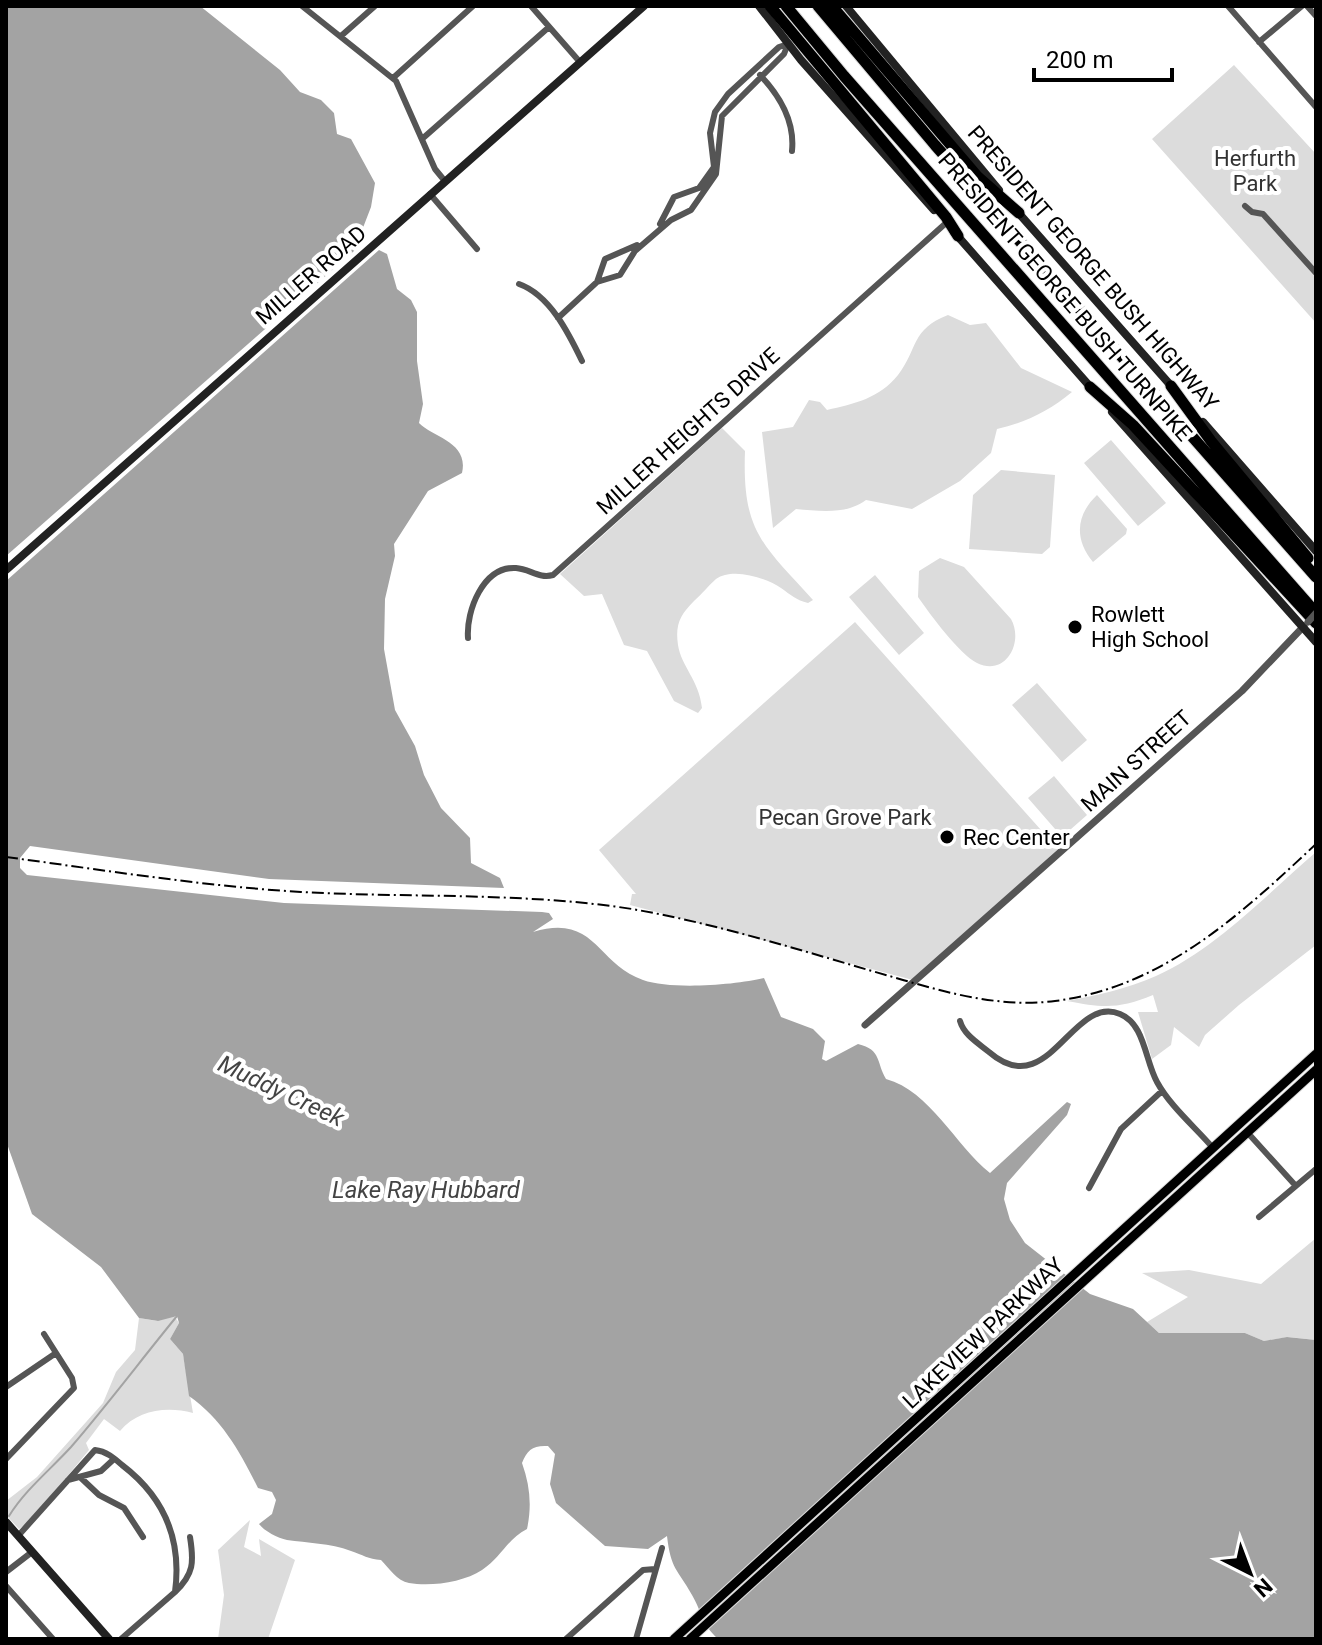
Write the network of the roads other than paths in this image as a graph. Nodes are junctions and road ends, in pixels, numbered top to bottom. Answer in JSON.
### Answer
{"nodes":[{"id":1,"x":302,"y":6,"type":"edge"},
{"id":2,"x":375,"y":6,"type":"edge"},
{"id":3,"x":473,"y":6,"type":"edge"},
{"id":4,"x":531,"y":6,"type":"edge"},
{"id":5,"x":759,"y":6,"type":"edge"},
{"id":6,"x":770,"y":6,"type":"edge"},
{"id":7,"x":786,"y":6,"type":"edge"},
{"id":8,"x":818,"y":6,"type":"edge"},
{"id":9,"x":832,"y":6,"type":"edge"},
{"id":10,"x":846,"y":6,"type":"edge"},
{"id":11,"x":1228,"y":6,"type":"edge"},
{"id":12,"x":1305,"y":6,"type":"edge"},
{"id":13,"x":642,"y":7,"type":"edge"},
{"id":14,"x":1316,"y":16,"type":"edge"},
{"id":15,"x":549,"y":27,"type":"junction"},
{"id":16,"x":341,"y":36,"type":"junction"},
{"id":17,"x":1259,"y":42,"type":"junction"},
{"id":18,"x":788,"y":44,"type":"junction"},
{"id":19,"x":579,"y":61,"type":"junction"},
{"id":20,"x":755,"y":69,"type":"junction"},
{"id":21,"x":762,"y":76,"type":"junction"},
{"id":22,"x":393,"y":78,"type":"junction"},
{"id":23,"x":1316,"y":107,"type":"edge"},
{"id":24,"x":422,"y":139,"type":"junction"},
{"id":25,"x":792,"y":151,"type":"dead end"},
{"id":26,"x":717,"y":162,"type":"junction"},
{"id":27,"x":444,"y":180,"type":"junction"},
{"id":28,"x":429,"y":194,"type":"junction"},
{"id":29,"x":1245,"y":206,"type":"dead end"},
{"id":30,"x":1019,"y":213,"type":"junction"},
{"id":31,"x":946,"y":223,"type":"junction"},
{"id":32,"x":653,"y":233,"type":"junction"},
{"id":33,"x":958,"y":236,"type":"junction"},
{"id":34,"x":477,"y":249,"type":"dead end"},
{"id":35,"x":1316,"y":273,"type":"edge"},
{"id":36,"x":597,"y":282,"type":"junction"},
{"id":37,"x":519,"y":284,"type":"dead end"},
{"id":38,"x":558,"y":318,"type":"junction"},
{"id":39,"x":582,"y":361,"type":"dead end"},
{"id":40,"x":1171,"y":386,"type":"junction"},
{"id":41,"x":1090,"y":387,"type":"joint"},
{"id":42,"x":1316,"y":551,"type":"edge"},
{"id":43,"x":1316,"y":568,"type":"edge"},
{"id":44,"x":6,"y":570,"type":"edge"},
{"id":45,"x":1316,"y":577,"type":"edge"},
{"id":46,"x":1311,"y":621,"type":"edge"},
{"id":47,"x":468,"y":638,"type":"dead end"},
{"id":48,"x":1316,"y":642,"type":"edge"},
{"id":49,"x":960,"y":1021,"type":"dead end"},
{"id":50,"x":865,"y":1025,"type":"dead end"},
{"id":51,"x":1316,"y":1054,"type":"edge"},
{"id":52,"x":1316,"y":1070,"type":"edge"},
{"id":53,"x":1162,"y":1091,"type":"junction"},
{"id":54,"x":1247,"y":1132,"type":"junction"},
{"id":55,"x":1212,"y":1146,"type":"junction"},
{"id":56,"x":1220,"y":1155,"type":"junction"},
{"id":57,"x":1316,"y":1169,"type":"edge"},
{"id":58,"x":1295,"y":1185,"type":"junction"},
{"id":59,"x":1089,"y":1188,"type":"dead end"},
{"id":60,"x":1155,"y":1198,"type":"junction"},
{"id":61,"x":1259,"y":1217,"type":"dead end"},
{"id":62,"x":1137,"y":1230,"type":"junction"},
{"id":63,"x":44,"y":1334,"type":"dead end"},
{"id":64,"x":56,"y":1353,"type":"junction"},
{"id":65,"x":6,"y":1387,"type":"edge"},
{"id":66,"x":6,"y":1459,"type":"edge"},
{"id":67,"x":114,"y":1459,"type":"junction"},
{"id":68,"x":81,"y":1478,"type":"junction"},
{"id":69,"x":67,"y":1481,"type":"junction"},
{"id":70,"x":6,"y":1522,"type":"edge"},
{"id":71,"x":18,"y":1536,"type":"junction"},
{"id":72,"x":143,"y":1537,"type":"dead end"},
{"id":73,"x":190,"y":1537,"type":"dead end"},
{"id":74,"x":662,"y":1548,"type":"dead end"},
{"id":75,"x":32,"y":1552,"type":"junction"},
{"id":76,"x":655,"y":1569,"type":"junction"},
{"id":77,"x":6,"y":1572,"type":"edge"},
{"id":78,"x":6,"y":1586,"type":"edge"},
{"id":79,"x":175,"y":1592,"type":"junction"},
{"id":80,"x":677,"y":1636,"type":"edge"},
{"id":81,"x":53,"y":1639,"type":"edge"},
{"id":82,"x":109,"y":1639,"type":"edge"},
{"id":83,"x":121,"y":1639,"type":"edge"},
{"id":84,"x":566,"y":1639,"type":"edge"},
{"id":85,"x":636,"y":1639,"type":"edge"},
{"id":86,"x":690,"y":1639,"type":"edge"}],
"edges":[{"from":1,"to":16,"type":"street"},
{"from":2,"to":16,"type":"street"},
{"from":3,"to":22,"type":"street"},
{"from":4,"to":15,"type":"street"},
{"from":5,"to":18,"type":"main road"},
{"from":6,"to":33,"type":"highway"},
{"from":7,"to":46,"type":"highway","name":"PRESIDENT GEORGE BUSH TURNPIKE"},
{"from":8,"to":45,"type":"highway","name":"PRESIDENT GEORGE BUSH TURNPIKE"},
{"from":9,"to":30,"type":"highway"},
{"from":10,"to":30,"type":"main road","name":"PRESIDENT GEORGE BUSH HIGHWAY"},
{"from":11,"to":17,"type":"street"},
{"from":12,"to":14,"type":"street"},
{"from":12,"to":17,"type":"street"},
{"from":13,"to":19,"type":"main road","name":"MILLER ROAD"},
{"from":15,"to":19,"type":"street"},
{"from":15,"to":24,"type":"street"},
{"from":16,"to":22,"type":"street"},
{"from":17,"to":23,"type":"street"},
{"from":18,"to":20,"type":"street"},
{"from":18,"to":21,"type":"street"},
{"from":18,"to":31,"type":"main road"},
{"from":19,"to":27,"type":"main road","name":"MILLER ROAD"},
{"from":20,"to":21,"type":"street"},
{"from":20,"to":26,"type":"street"},
{"from":21,"to":25,"type":"street"},
{"from":21,"to":26,"type":"street"},
{"from":22,"to":24,"type":"street"},
{"from":24,"to":27,"type":"street"},
{"from":26,"to":32,"type":"street"},
{"from":26,"to":32,"type":"street"},
{"from":27,"to":28,"type":"main road","name":"MILLER ROAD"},
{"from":28,"to":34,"type":"street"},
{"from":28,"to":44,"type":"main road","name":"MILLER ROAD"},
{"from":29,"to":35,"type":"street"},
{"from":30,"to":40,"type":"main road","name":"PRESIDENT GEORGE BUSH HIGHWAY"},
{"from":31,"to":33,"type":"main road"},
{"from":31,"to":47,"type":"street","name":"MILLER HEIGHTS DRIVE"},
{"from":32,"to":36,"type":"street"},
{"from":32,"to":36,"type":"street"},
{"from":33,"to":41,"type":"main road"},
{"from":36,"to":38,"type":"street"},
{"from":37,"to":38,"type":"street"},
{"from":38,"to":39,"type":"street"},
{"from":40,"to":42,"type":"main road","name":"PRESIDENT GEORGE BUSH HIGHWAY"},
{"from":40,"to":43,"type":"highway"},
{"from":41,"to":46,"type":"highway"},
{"from":46,"to":48,"type":"main road"},
{"from":46,"to":50,"type":"street","name":"MAIN STREET"},
{"from":49,"to":53,"type":"street"},
{"from":51,"to":55,"type":"main road","name":"LAKEVIEW PARKWAY"},
{"from":52,"to":54,"type":"main road","name":"LAKEVIEW PARKWAY"},
{"from":53,"to":55,"type":"street"},
{"from":53,"to":59,"type":"street"},
{"from":54,"to":56,"type":"main road","name":"LAKEVIEW PARKWAY"},
{"from":54,"to":58,"type":"street"},
{"from":55,"to":56,"type":"street"},
{"from":55,"to":60,"type":"main road","name":"LAKEVIEW PARKWAY"},
{"from":56,"to":62,"type":"main road","name":"LAKEVIEW PARKWAY"},
{"from":57,"to":58,"type":"street"},
{"from":58,"to":61,"type":"street"},
{"from":60,"to":62,"type":"main road"},
{"from":60,"to":80,"type":"main road","name":"LAKEVIEW PARKWAY"},
{"from":62,"to":86,"type":"main road","name":"LAKEVIEW PARKWAY"},
{"from":63,"to":64,"type":"street"},
{"from":64,"to":65,"type":"street"},
{"from":64,"to":66,"type":"street"},
{"from":67,"to":68,"type":"street"},
{"from":67,"to":69,"type":"street"},
{"from":67,"to":79,"type":"street"},
{"from":68,"to":69,"type":"street"},
{"from":68,"to":72,"type":"street"},
{"from":69,"to":71,"type":"street"},
{"from":70,"to":71,"type":"main road"},
{"from":71,"to":75,"type":"main road"},
{"from":73,"to":79,"type":"street"},
{"from":74,"to":76,"type":"street"},
{"from":75,"to":77,"type":"street"},
{"from":75,"to":82,"type":"main road"},
{"from":76,"to":84,"type":"street"},
{"from":76,"to":85,"type":"street"},
{"from":78,"to":81,"type":"street"},
{"from":79,"to":83,"type":"street"}]}
